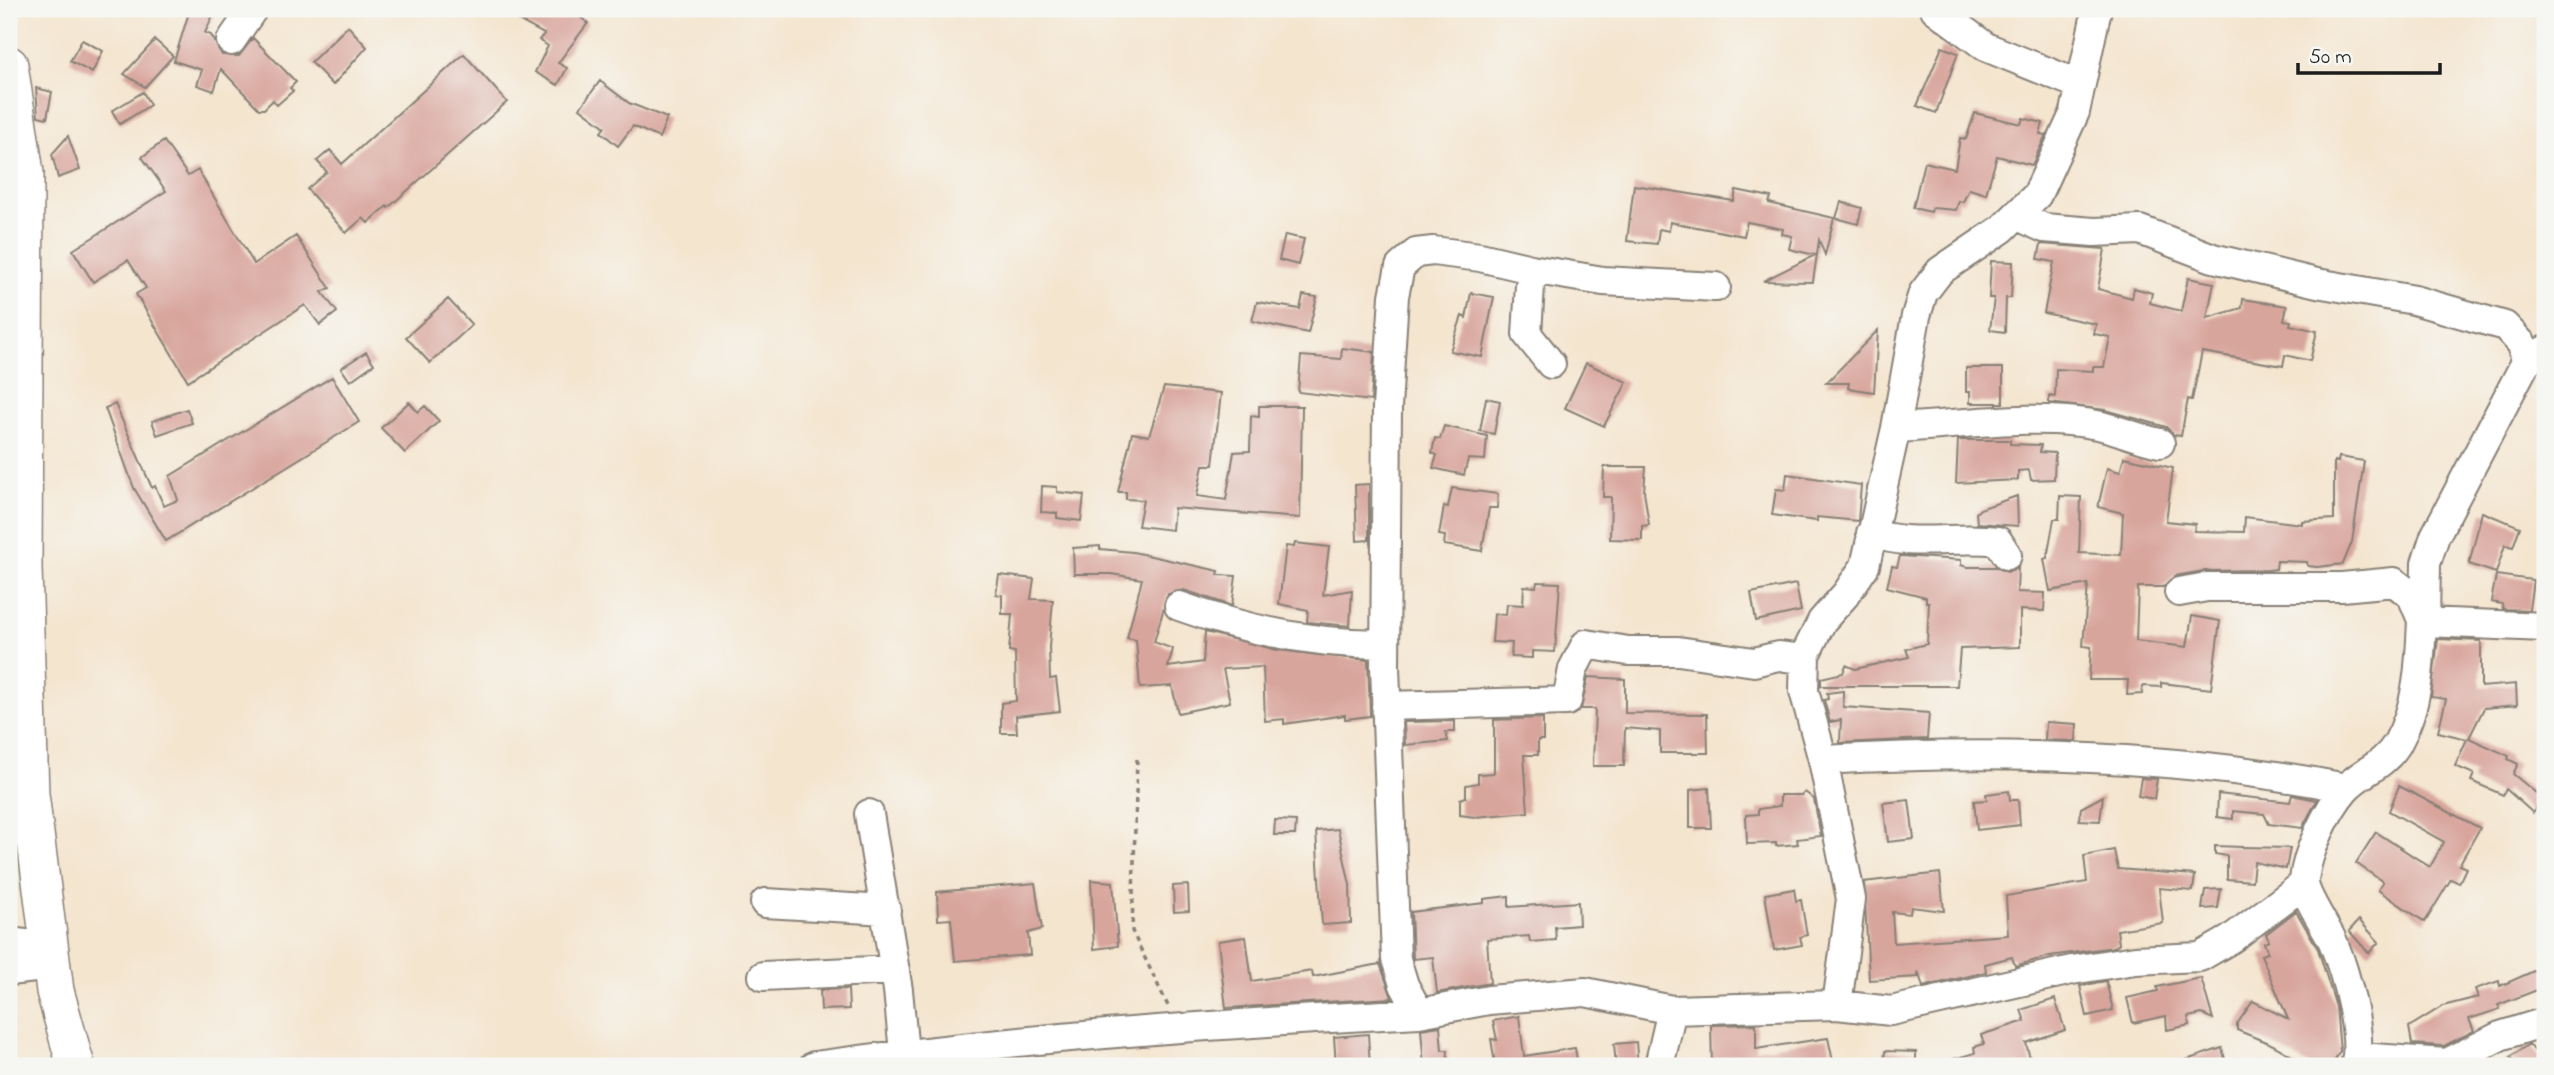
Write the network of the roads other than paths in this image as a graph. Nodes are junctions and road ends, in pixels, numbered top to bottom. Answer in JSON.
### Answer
{"nodes":[{"id":1,"x":253,"y":9,"type":"edge"},
{"id":2,"x":1935,"y":9,"type":"edge"},
{"id":3,"x":2097,"y":9,"type":"edge"},
{"id":4,"x":231,"y":41,"type":"dead end"},
{"id":5,"x":9,"y":65,"type":"edge"},
{"id":6,"x":2080,"y":85,"type":"junction"},
{"id":7,"x":2018,"y":216,"type":"junction"},
{"id":8,"x":1531,"y":269,"type":"junction"},
{"id":9,"x":1716,"y":287,"type":"dead end"},
{"id":10,"x":2539,"y":354,"type":"edge"},
{"id":11,"x":1551,"y":364,"type":"dead end"},
{"id":12,"x":16,"y":392,"type":"edge"},
{"id":13,"x":1896,"y":428,"type":"junction"},
{"id":14,"x":2160,"y":443,"type":"dead end"},
{"id":15,"x":1871,"y":533,"type":"junction"},
{"id":16,"x":2007,"y":555,"type":"dead end"},
{"id":17,"x":2179,"y":592,"type":"dead end"},
{"id":18,"x":1179,"y":606,"type":"dead end"},
{"id":19,"x":2423,"y":621,"type":"junction"},
{"id":20,"x":2545,"y":627,"type":"edge"},
{"id":21,"x":1385,"y":644,"type":"junction"},
{"id":22,"x":1804,"y":659,"type":"junction"},
{"id":23,"x":1386,"y":706,"type":"junction"},
{"id":24,"x":18,"y":725,"type":"edge"},
{"id":25,"x":1823,"y":760,"type":"junction"},
{"id":26,"x":2346,"y":788,"type":"junction"},
{"id":27,"x":869,"y":814,"type":"dead end"},
{"id":28,"x":21,"y":828,"type":"edge"},
{"id":29,"x":2304,"y":884,"type":"junction"},
{"id":30,"x":765,"y":903,"type":"dead end"},
{"id":31,"x":886,"y":910,"type":"junction"},
{"id":32,"x":9,"y":942,"type":"edge"},
{"id":33,"x":51,"y":956,"type":"junction"},
{"id":34,"x":895,"y":970,"type":"junction"},
{"id":35,"x":9,"y":971,"type":"edge"},
{"id":36,"x":763,"y":976,"type":"dead end"},
{"id":37,"x":1837,"y":1005,"type":"junction"},
{"id":38,"x":1672,"y":1010,"type":"junction"},
{"id":39,"x":1419,"y":1013,"type":"junction"},
{"id":40,"x":2545,"y":1022,"type":"edge"},
{"id":41,"x":904,"y":1054,"type":"junction"},
{"id":42,"x":2357,"y":1062,"type":"edge"},
{"id":43,"x":76,"y":1066,"type":"edge"},
{"id":44,"x":814,"y":1066,"type":"edge"},
{"id":45,"x":1659,"y":1066,"type":"edge"}],
"edges":[{"from":1,"to":4,"type":"street"},
{"from":2,"to":6,"type":"street"},
{"from":3,"to":6,"type":"street"},
{"from":5,"to":12,"type":"main road"},
{"from":6,"to":7,"type":"street"},
{"from":7,"to":10,"type":"street"},
{"from":7,"to":13,"type":"street"},
{"from":8,"to":9,"type":"street"},
{"from":8,"to":11,"type":"street"},
{"from":8,"to":21,"type":"street"},
{"from":10,"to":19,"type":"street"},
{"from":12,"to":24,"type":"main road"},
{"from":13,"to":14,"type":"street"},
{"from":13,"to":15,"type":"street"},
{"from":15,"to":16,"type":"street"},
{"from":15,"to":22,"type":"street"},
{"from":17,"to":19,"type":"street"},
{"from":18,"to":21,"type":"street"},
{"from":19,"to":20,"type":"street"},
{"from":19,"to":26,"type":"street"},
{"from":21,"to":23,"type":"street"},
{"from":22,"to":23,"type":"street"},
{"from":22,"to":25,"type":"street"},
{"from":23,"to":39,"type":"street"},
{"from":24,"to":28,"type":"main road"},
{"from":25,"to":26,"type":"street"},
{"from":25,"to":37,"type":"street"},
{"from":26,"to":29,"type":"street"},
{"from":27,"to":31,"type":"street"},
{"from":28,"to":33,"type":"main road"},
{"from":29,"to":37,"type":"street"},
{"from":29,"to":42,"type":"street"},
{"from":30,"to":31,"type":"street"},
{"from":31,"to":34,"type":"street"},
{"from":32,"to":33,"type":"street"},
{"from":33,"to":35,"type":"street"},
{"from":33,"to":43,"type":"main road"},
{"from":34,"to":36,"type":"street"},
{"from":34,"to":41,"type":"street"},
{"from":37,"to":38,"type":"street"},
{"from":38,"to":39,"type":"street"},
{"from":38,"to":45,"type":"street"},
{"from":39,"to":41,"type":"street"},
{"from":40,"to":42,"type":"street"},
{"from":41,"to":44,"type":"street"}]}
